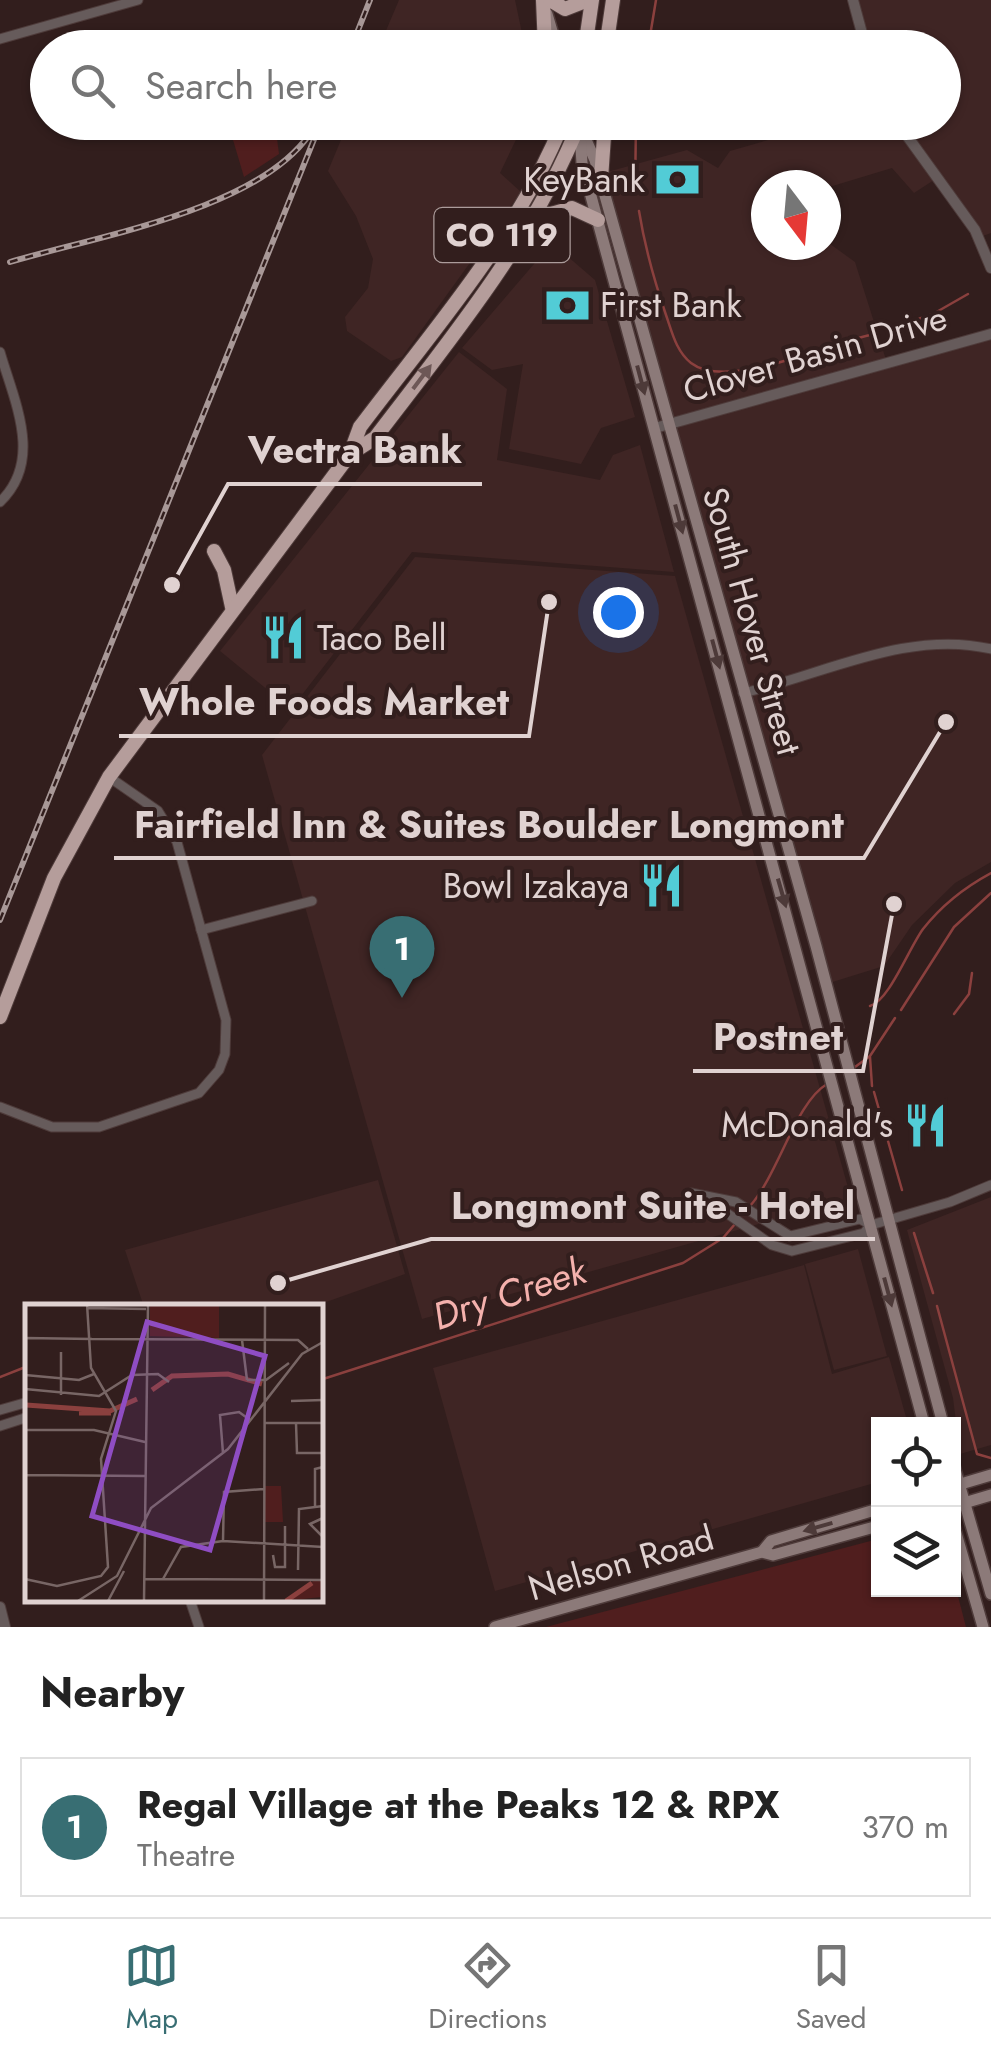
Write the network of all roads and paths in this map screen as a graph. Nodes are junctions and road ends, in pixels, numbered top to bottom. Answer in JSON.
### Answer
{"nodes":[{"id":1,"x":138,"y":0,"type":"edge"},
{"id":2,"x":545,"y":0,"type":"edge"},
{"id":3,"x":590,"y":0,"type":"edge"},
{"id":4,"x":613,"y":0,"type":"edge"},
{"id":5,"x":853,"y":0,"type":"edge"},
{"id":6,"x":32,"y":30,"type":"edge"},
{"id":7,"x":544,"y":30,"type":"edge"},
{"id":8,"x":552,"y":30,"type":"edge"},
{"id":9,"x":587,"y":30,"type":"edge"},
{"id":10,"x":609,"y":30,"type":"edge"},
{"id":11,"x":861,"y":30,"type":"edge"},
{"id":12,"x":30,"y":31,"type":"edge"},
{"id":13,"x":0,"y":39,"type":"edge"},
{"id":14,"x":549,"y":140,"type":"edge"},
{"id":15,"x":562,"y":140,"type":"edge"},
{"id":16,"x":568,"y":140,"type":"edge"},
{"id":17,"x":578,"y":140,"type":"edge"},
{"id":18,"x":583,"y":140,"type":"edge"},
{"id":19,"x":604,"y":140,"type":"edge"},
{"id":20,"x":910,"y":140,"type":"edge"},
{"id":21,"x":544,"y":165,"type":"junction"},
{"id":22,"x":601,"y":179,"type":"junction"},
{"id":23,"x":536,"y":218,"type":"junction"},
{"id":24,"x":598,"y":220,"type":"junction"},
{"id":25,"x":991,"y":268,"type":"edge"},
{"id":26,"x":991,"y":334,"type":"edge"},
{"id":27,"x":0,"y":352,"type":"edge"},
{"id":28,"x":668,"y":424,"type":"junction"},
{"id":29,"x":654,"y":428,"type":"junction"},
{"id":30,"x":350,"y":454,"type":"junction"},
{"id":31,"x":0,"y":502,"type":"edge"},
{"id":32,"x":214,"y":551,"type":"dead end"},
{"id":33,"x":232,"y":608,"type":"junction"},
{"id":34,"x":991,"y":648,"type":"edge"},
{"id":35,"x":743,"y":693,"type":"junction"},
{"id":36,"x":728,"y":698,"type":"junction"},
{"id":37,"x":109,"y":777,"type":"junction"},
{"id":38,"x":312,"y":901,"type":"dead end"},
{"id":39,"x":201,"y":930,"type":"junction"},
{"id":40,"x":0,"y":1017,"type":"edge"},
{"id":41,"x":0,"y":1107,"type":"edge"},
{"id":42,"x":991,"y":1184,"type":"edge"},
{"id":43,"x":690,"y":1193,"type":"dead end"},
{"id":44,"x":690,"y":1208,"type":"dead end"},
{"id":45,"x":889,"y":1220,"type":"junction"},
{"id":46,"x":871,"y":1225,"type":"junction"},
{"id":47,"x":25,"y":1403,"type":"edge"},
{"id":48,"x":0,"y":1410,"type":"edge"},
{"id":49,"x":25,"y":1417,"type":"edge"},
{"id":50,"x":922,"y":1417,"type":"edge"},
{"id":51,"x":942,"y":1417,"type":"edge"},
{"id":52,"x":0,"y":1426,"type":"edge"},
{"id":53,"x":991,"y":1475,"type":"edge"},
{"id":54,"x":961,"y":1484,"type":"edge"},
{"id":55,"x":991,"y":1496,"type":"edge"},
{"id":56,"x":961,"y":1504,"type":"edge"},
{"id":57,"x":960,"y":1507,"type":"edge"},
{"id":58,"x":871,"y":1510,"type":"edge"},
{"id":59,"x":871,"y":1528,"type":"edge"},
{"id":60,"x":961,"y":1550,"type":"edge"},
{"id":61,"x":762,"y":1552,"type":"junction"},
{"id":62,"x":991,"y":1594,"type":"edge"},
{"id":63,"x":191,"y":1602,"type":"edge"},
{"id":64,"x":0,"y":1607,"type":"edge"},
{"id":65,"x":6,"y":1627,"type":"edge"},
{"id":66,"x":198,"y":1627,"type":"edge"},
{"id":67,"x":495,"y":1627,"type":"edge"},
{"id":68,"x":983,"y":1627,"type":"edge"}],
"edges":[{"from":1,"to":6,"type":"street"},
{"from":2,"to":3,"type":"highway"},
{"from":2,"to":7,"type":"highway"},
{"from":2,"to":8,"type":"main road"},
{"from":3,"to":9,"type":"highway"},
{"from":4,"to":10,"type":"highway"},
{"from":5,"to":11,"type":"street"},
{"from":12,"to":13,"type":"street"},
{"from":14,"to":21,"type":"highway"},
{"from":15,"to":21,"type":"highway","number":"CO 119"},
{"from":16,"to":23,"type":"highway","number":"CO 119"},
{"from":17,"to":24,"type":"main road","name":"South Hover Street"},
{"from":18,"to":22,"type":"main road","name":"South Hover Street"},
{"from":19,"to":22,"type":"highway"},
{"from":20,"to":25,"type":"street"},
{"from":21,"to":30,"type":"highway","number":"CO 119"},
{"from":22,"to":28,"type":"main road","name":"South Hover Street"},
{"from":23,"to":24,"type":"highway"},
{"from":30,"to":23,"type":"highway","number":"CO 119","one_way":true},
{"from":24,"to":29,"type":"main road","name":"South Hover Street","one_way":true},
{"from":26,"to":28,"type":"street","name":"Clover Basin Drive"},
{"from":27,"to":31,"type":"street"},
{"from":28,"to":29,"type":"street","name":"Clover Basin Drive"},
{"from":28,"to":35,"type":"main road","name":"South Hover Street"},
{"from":29,"to":36,"type":"main road","name":"South Hover Street","one_way":true},
{"from":30,"to":33,"type":"highway","number":"CO 119"},
{"from":32,"to":33,"type":"highway"},
{"from":33,"to":37,"type":"highway","number":"CO 119"},
{"from":34,"to":35,"type":"street"},
{"from":35,"to":36,"type":"main road"},
{"from":35,"to":45,"type":"main road","name":"South Hover Street"},
{"from":36,"to":46,"type":"main road","name":"South Hover Street","one_way":true},
{"from":37,"to":39,"type":"street"},
{"from":37,"to":40,"type":"highway","number":"CO 119"},
{"from":38,"to":39,"type":"street"},
{"from":39,"to":41,"type":"street"},
{"from":42,"to":45,"type":"street"},
{"from":43,"to":46,"type":"street"},
{"from":44,"to":46,"type":"street"},
{"from":45,"to":46,"type":"street"},
{"from":45,"to":51,"type":"main road","name":"South Hover Street"},
{"from":46,"to":50,"type":"main road","name":"South Hover Street","one_way":true},
{"from":47,"to":48,"type":"street"},
{"from":49,"to":52,"type":"street"},
{"from":53,"to":54,"type":"main road"},
{"from":55,"to":56,"type":"main road"},
{"from":57,"to":62,"type":"main road"},
{"from":58,"to":61,"type":"main road","name":"Nelson Road","one_way":true},
{"from":59,"to":61,"type":"main road","name":"Nelson Road"},
{"from":60,"to":68,"type":"main road"},
{"from":61,"to":67,"type":"main road","name":"Nelson Road"},
{"from":63,"to":66,"type":"street"},
{"from":64,"to":65,"type":"street"}]}
